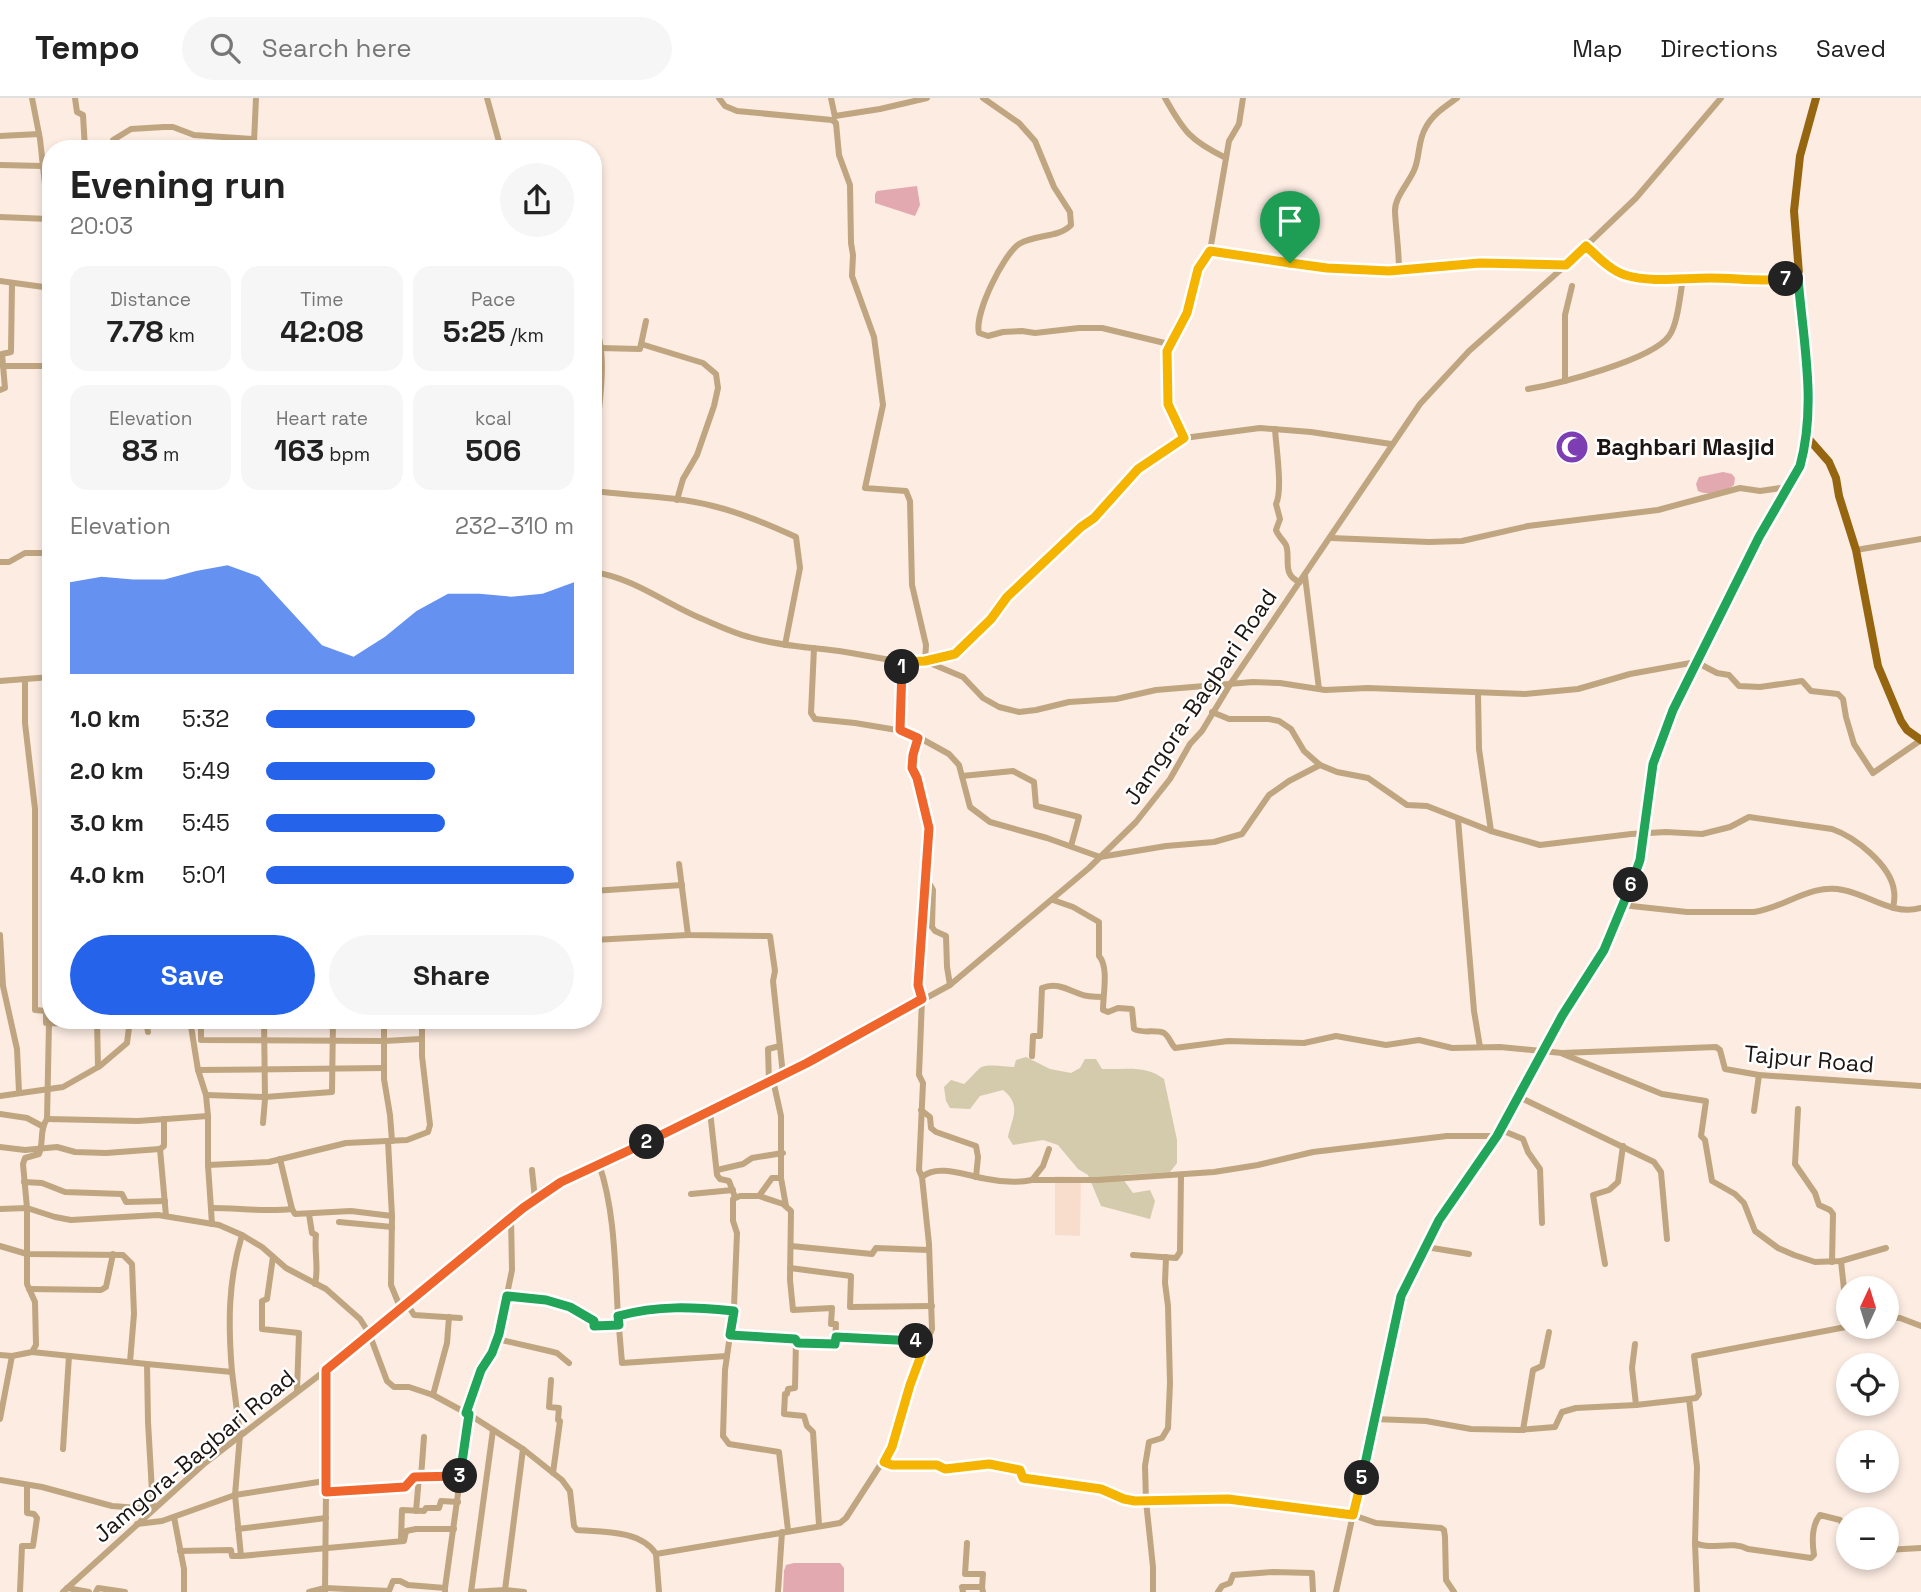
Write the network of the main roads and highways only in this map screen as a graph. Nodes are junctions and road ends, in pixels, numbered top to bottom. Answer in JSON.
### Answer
{"nodes":[{"id":1,"x":1816,"y":98,"type":"edge"},
{"id":2,"x":1921,"y":740,"type":"edge"}],
"edges":[{"from":1,"to":2,"type":"main road"}]}
